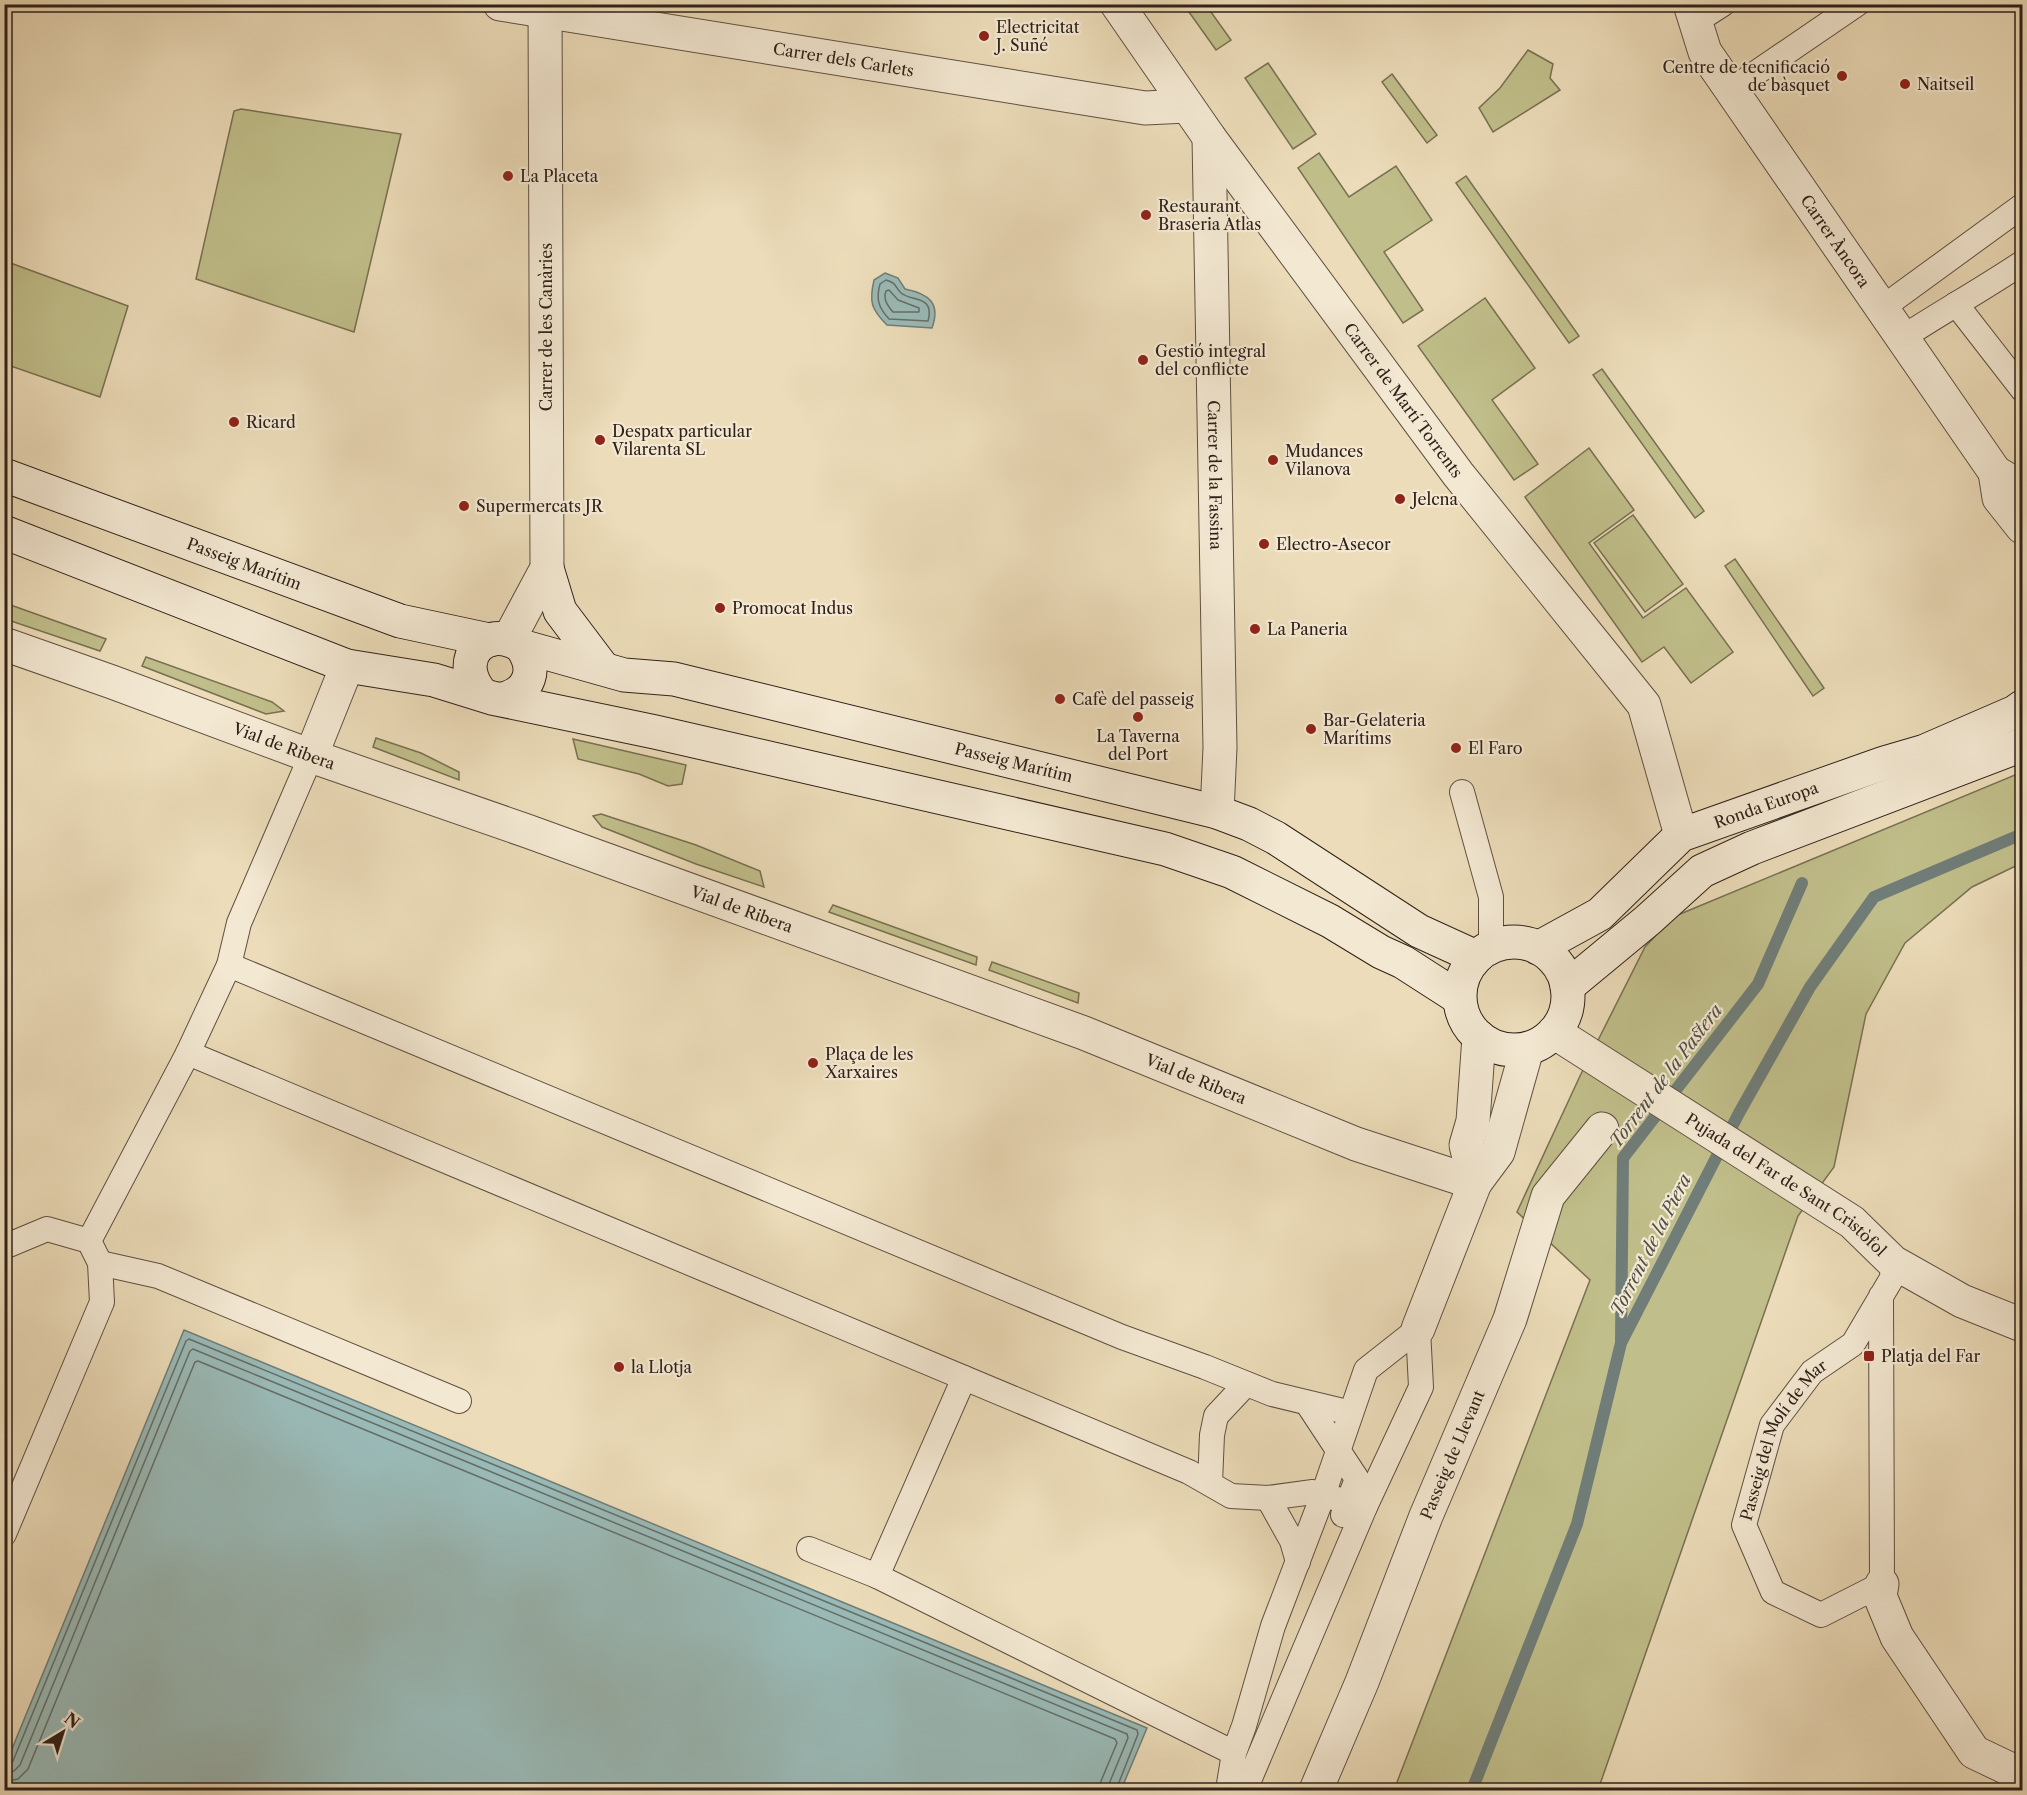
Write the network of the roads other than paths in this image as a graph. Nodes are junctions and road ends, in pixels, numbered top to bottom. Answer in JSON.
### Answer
{"nodes":[{"id":1,"x":500,"y":4,"type":"edge"},
{"id":2,"x":1118,"y":4,"type":"edge"},
{"id":3,"x":1724,"y":4,"type":"edge"},
{"id":4,"x":1857,"y":4,"type":"edge"},
{"id":5,"x":545,"y":8,"type":"edge"},
{"id":6,"x":1692,"y":13,"type":"edge"},
{"id":7,"x":1731,"y":90,"type":"junction"},
{"id":8,"x":1187,"y":106,"type":"junction"},
{"id":9,"x":1209,"y":137,"type":"junction"},
{"id":10,"x":2022,"y":206,"type":"edge"},
{"id":11,"x":2022,"y":263,"type":"edge"},
{"id":12,"x":1956,"y":304,"type":"junction"},
{"id":13,"x":1882,"y":308,"type":"junction"},
{"id":14,"x":1902,"y":338,"type":"junction"},
{"id":15,"x":2022,"y":389,"type":"edge"},
{"id":16,"x":4,"y":475,"type":"edge"},
{"id":17,"x":2009,"y":480,"type":"edge"},
{"id":18,"x":2022,"y":527,"type":"edge"},
{"id":19,"x":4,"y":532,"type":"edge"},
{"id":20,"x":547,"y":568,"type":"junction"},
{"id":21,"x":506,"y":642,"type":"junction"},
{"id":22,"x":4,"y":644,"type":"edge"},
{"id":23,"x":347,"y":666,"type":"junction"},
{"id":24,"x":603,"y":668,"type":"junction"},
{"id":25,"x":492,"y":696,"type":"junction"},
{"id":26,"x":2022,"y":707,"type":"edge"},
{"id":27,"x":2022,"y":745,"type":"edge"},
{"id":28,"x":310,"y":756,"type":"junction"},
{"id":29,"x":1462,"y":792,"type":"dead end"},
{"id":30,"x":1217,"y":812,"type":"junction"},
{"id":31,"x":1682,"y":835,"type":"junction"},
{"id":32,"x":1538,"y":948,"type":"junction"},
{"id":33,"x":1483,"y":952,"type":"junction"},
{"id":34,"x":229,"y":965,"type":"junction"},
{"id":35,"x":1567,"y":987,"type":"junction"},
{"id":36,"x":1459,"y":998,"type":"junction"},
{"id":37,"x":1479,"y":1037,"type":"junction"},
{"id":38,"x":1540,"y":1040,"type":"junction"},
{"id":39,"x":188,"y":1053,"type":"junction"},
{"id":40,"x":1602,"y":1129,"type":"dead end"},
{"id":41,"x":1475,"y":1184,"type":"junction"},
{"id":42,"x":89,"y":1241,"type":"junction"},
{"id":43,"x":4,"y":1247,"type":"edge"},
{"id":44,"x":1893,"y":1262,"type":"junction"},
{"id":45,"x":100,"y":1263,"type":"junction"},
{"id":46,"x":1881,"y":1296,"type":"junction"},
{"id":47,"x":2022,"y":1326,"type":"edge"},
{"id":48,"x":1418,"y":1329,"type":"junction"},
{"id":49,"x":964,"y":1378,"type":"junction"},
{"id":50,"x":1246,"y":1383,"type":"junction"},
{"id":51,"x":459,"y":1401,"type":"dead end"},
{"id":52,"x":1307,"y":1403,"type":"junction"},
{"id":53,"x":1351,"y":1413,"type":"junction"},
{"id":54,"x":1339,"y":1450,"type":"junction"},
{"id":55,"x":1210,"y":1483,"type":"junction"},
{"id":56,"x":1323,"y":1495,"type":"junction"},
{"id":57,"x":1268,"y":1498,"type":"junction"},
{"id":58,"x":1357,"y":1504,"type":"junction"},
{"id":59,"x":4,"y":1534,"type":"edge"},
{"id":60,"x":809,"y":1549,"type":"dead end"},
{"id":61,"x":1298,"y":1562,"type":"junction"},
{"id":62,"x":877,"y":1576,"type":"junction"},
{"id":63,"x":1882,"y":1584,"type":"junction"},
{"id":64,"x":1234,"y":1754,"type":"junction"},
{"id":65,"x":2022,"y":1775,"type":"edge"},
{"id":66,"x":1228,"y":1791,"type":"edge"},
{"id":67,"x":1245,"y":1791,"type":"edge"},
{"id":68,"x":1316,"y":1791,"type":"edge"}],
"edges":[{"from":1,"to":5,"type":"street","name":"Carrer dels Carlets"},
{"from":2,"to":8,"type":"street","name":"Carrer de Martí Torrents"},
{"from":3,"to":6,"type":"lane"},
{"from":4,"to":7,"type":"lane"},
{"from":5,"to":8,"type":"street","name":"Carrer dels Carlets"},
{"from":5,"to":20,"type":"street","name":"Carrer de les Canàries"},
{"from":6,"to":7,"type":"street","name":"Carrer Àncora"},
{"from":7,"to":13,"type":"street","name":"Carrer Àncora"},
{"from":8,"to":9,"type":"street","name":"Carrer de Martí Torrents"},
{"from":9,"to":30,"type":"street","name":"Carrer de la Fassina"},
{"from":9,"to":31,"type":"street","name":"Carrer de Martí Torrents"},
{"from":10,"to":13,"type":"lane"},
{"from":11,"to":12,"type":"lane"},
{"from":12,"to":14,"type":"lane"},
{"from":12,"to":15,"type":"lane"},
{"from":13,"to":14,"type":"street","name":"Carrer Àncora"},
{"from":14,"to":17,"type":"street","name":"Carrer Àncora"},
{"from":16,"to":21,"type":"street","name":"Passeig Marítim"},
{"from":17,"to":18,"type":"street","name":"Carrer Àncora"},
{"from":19,"to":23,"type":"street"},
{"from":20,"to":21,"type":"street","name":"Carrer de les Canàries"},
{"from":20,"to":24,"type":"street"},
{"from":21,"to":24,"type":"street","name":"Passeig Marítim"},
{"from":21,"to":25,"type":"street"},
{"from":21,"to":25,"type":"street"},
{"from":22,"to":28,"type":"street","name":"Vial de Ribera"},
{"from":23,"to":25,"type":"street"},
{"from":23,"to":28,"type":"street"},
{"from":24,"to":30,"type":"street","name":"Passeig Marítim"},
{"from":25,"to":36,"type":"street"},
{"from":26,"to":31,"type":"street","name":"Ronda Europa"},
{"from":27,"to":35,"type":"street"},
{"from":28,"to":34,"type":"lane"},
{"from":28,"to":41,"type":"street","name":"Vial de Ribera"},
{"from":29,"to":33,"type":"lane"},
{"from":30,"to":33,"type":"street","name":"Passeig Marítim"},
{"from":31,"to":32,"type":"street","name":"Ronda Europa"},
{"from":32,"to":33,"type":"street"},
{"from":32,"to":35,"type":"street"},
{"from":33,"to":36,"type":"street"},
{"from":34,"to":39,"type":"lane"},
{"from":34,"to":50,"type":"lane"},
{"from":35,"to":38,"type":"street"},
{"from":36,"to":37,"type":"street"},
{"from":37,"to":38,"type":"street"},
{"from":37,"to":41,"type":"street"},
{"from":38,"to":41,"type":"street"},
{"from":38,"to":44,"type":"street","name":"Pujada del Far de Sant Cristòfol"},
{"from":39,"to":42,"type":"lane"},
{"from":39,"to":49,"type":"lane"},
{"from":40,"to":68,"type":"street","name":"Passeig de Llevant"},
{"from":41,"to":48,"type":"street"},
{"from":42,"to":43,"type":"lane"},
{"from":42,"to":45,"type":"lane"},
{"from":44,"to":46,"type":"lane","name":"Passeig del Molí de Mar"},
{"from":44,"to":47,"type":"street","name":"Pujada del Far de Sant Cristòfol"},
{"from":45,"to":51,"type":"lane"},
{"from":45,"to":59,"type":"lane"},
{"from":46,"to":63,"type":"lane","name":"Passeig del Molí de Mar"},
{"from":46,"to":63,"type":"lane","name":"Passeig del Molí de Mar"},
{"from":48,"to":53,"type":"lane"},
{"from":48,"to":58,"type":"lane"},
{"from":49,"to":55,"type":"lane"},
{"from":49,"to":62,"type":"lane"},
{"from":50,"to":52,"type":"lane"},
{"from":50,"to":55,"type":"lane"},
{"from":52,"to":53,"type":"lane"},
{"from":52,"to":54,"type":"lane"},
{"from":53,"to":54,"type":"lane"},
{"from":54,"to":56,"type":"lane"},
{"from":54,"to":58,"type":"lane"},
{"from":55,"to":57,"type":"lane"},
{"from":56,"to":57,"type":"lane"},
{"from":56,"to":58,"type":"lane"},
{"from":56,"to":61,"type":"lane"},
{"from":57,"to":61,"type":"lane"},
{"from":58,"to":67,"type":"lane"},
{"from":60,"to":62,"type":"lane"},
{"from":61,"to":64,"type":"lane"},
{"from":62,"to":64,"type":"lane"},
{"from":63,"to":65,"type":"street","name":"Passeig del Molí de Mar"},
{"from":64,"to":66,"type":"lane"}]}
